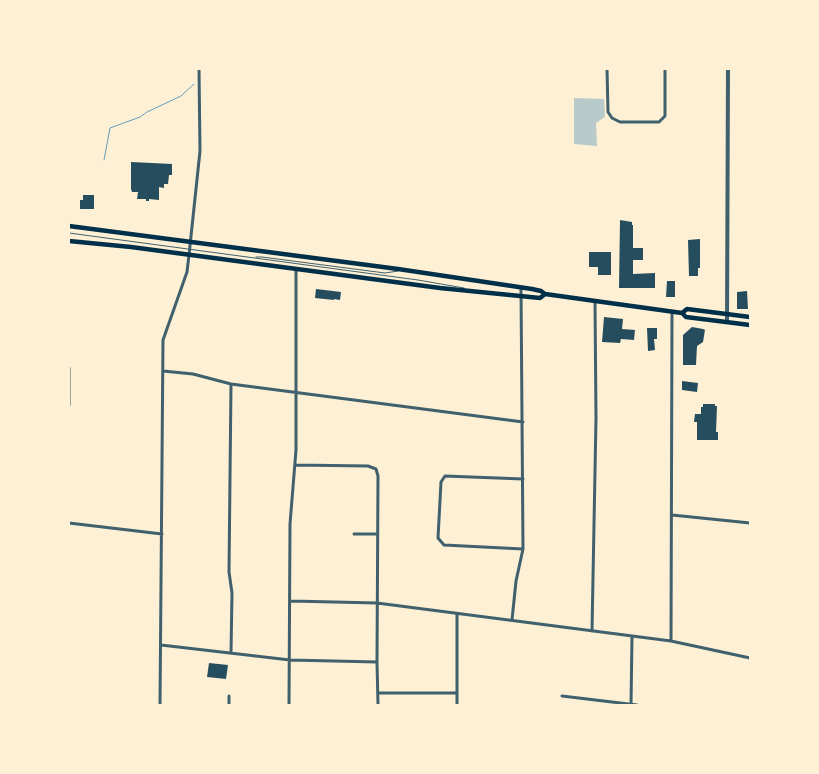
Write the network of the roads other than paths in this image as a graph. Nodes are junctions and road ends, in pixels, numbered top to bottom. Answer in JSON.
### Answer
{"nodes":[{"id":1,"x":199,"y":69,"type":"edge"},
{"id":2,"x":607,"y":69,"type":"edge"},
{"id":3,"x":665,"y":69,"type":"edge"},
{"id":4,"x":728,"y":69,"type":"edge"},
{"id":5,"x":69,"y":226,"type":"edge"},
{"id":6,"x":69,"y":234,"type":"edge"},
{"id":7,"x":69,"y":241,"type":"edge"},
{"id":8,"x":190,"y":243,"type":"junction"},
{"id":9,"x":190,"y":249,"type":"junction"},
{"id":10,"x":189,"y":255,"type":"junction"},
{"id":11,"x":255,"y":258,"type":"junction"},
{"id":12,"x":296,"y":269,"type":"junction"},
{"id":13,"x":406,"y":270,"type":"junction"},
{"id":14,"x":521,"y":288,"type":"junction"},
{"id":15,"x":470,"y":290,"type":"junction"},
{"id":16,"x":545,"y":294,"type":"junction"},
{"id":17,"x":521,"y":296,"type":"junction"},
{"id":18,"x":595,"y":302,"type":"junction"},
{"id":19,"x":672,"y":312,"type":"junction"},
{"id":20,"x":682,"y":313,"type":"junction"},
{"id":21,"x":726,"y":314,"type":"junction"},
{"id":22,"x":750,"y":317,"type":"edge"},
{"id":23,"x":727,"y":322,"type":"junction"},
{"id":24,"x":750,"y":325,"type":"edge"},
{"id":25,"x":69,"y":368,"type":"edge"},
{"id":26,"x":163,"y":371,"type":"junction"},
{"id":27,"x":231,"y":384,"type":"junction"},
{"id":28,"x":297,"y":392,"type":"junction"},
{"id":29,"x":69,"y":405,"type":"edge"},
{"id":30,"x":523,"y":422,"type":"junction"},
{"id":31,"x":296,"y":465,"type":"junction"},
{"id":32,"x":523,"y":479,"type":"junction"},
{"id":33,"x":672,"y":515,"type":"junction"},
{"id":34,"x":69,"y":523,"type":"edge"},
{"id":35,"x":750,"y":523,"type":"edge"},
{"id":36,"x":162,"y":534,"type":"junction"},
{"id":37,"x":354,"y":534,"type":"dead end"},
{"id":38,"x":377,"y":534,"type":"junction"},
{"id":39,"x":522,"y":549,"type":"junction"},
{"id":40,"x":291,"y":601,"type":"junction"},
{"id":41,"x":377,"y":603,"type":"junction"},
{"id":42,"x":457,"y":614,"type":"junction"},
{"id":43,"x":512,"y":620,"type":"junction"},
{"id":44,"x":592,"y":631,"type":"junction"},
{"id":45,"x":632,"y":636,"type":"junction"},
{"id":46,"x":671,"y":642,"type":"junction"},
{"id":47,"x":161,"y":645,"type":"junction"},
{"id":48,"x":231,"y":653,"type":"junction"},
{"id":49,"x":750,"y":658,"type":"edge"},
{"id":50,"x":290,"y":660,"type":"junction"},
{"id":51,"x":377,"y":662,"type":"junction"},
{"id":52,"x":378,"y":693,"type":"junction"},
{"id":53,"x":457,"y":693,"type":"junction"},
{"id":54,"x":229,"y":696,"type":"dead end"},
{"id":55,"x":562,"y":696,"type":"dead end"},
{"id":56,"x":160,"y":705,"type":"edge"},
{"id":57,"x":229,"y":705,"type":"edge"},
{"id":58,"x":289,"y":705,"type":"edge"},
{"id":59,"x":378,"y":705,"type":"edge"},
{"id":60,"x":457,"y":705,"type":"edge"},
{"id":61,"x":632,"y":705,"type":"edge"},
{"id":62,"x":637,"y":705,"type":"edge"}],
"edges":[{"from":1,"to":8,"type":"street"},
{"from":2,"to":3,"type":"street"},
{"from":4,"to":21,"type":"street"},
{"from":5,"to":8,"type":"main road"},
{"from":6,"to":9,"type":"lane"},
{"from":7,"to":10,"type":"main road"},
{"from":8,"to":9,"type":"street"},
{"from":8,"to":13,"type":"main road"},
{"from":9,"to":10,"type":"street"},
{"from":9,"to":11,"type":"lane"},
{"from":10,"to":12,"type":"main road"},
{"from":10,"to":26,"type":"street"},
{"from":11,"to":13,"type":"lane"},
{"from":11,"to":15,"type":"lane"},
{"from":12,"to":15,"type":"main road"},
{"from":12,"to":28,"type":"street"},
{"from":13,"to":14,"type":"main road"},
{"from":14,"to":16,"type":"main road"},
{"from":14,"to":17,"type":"street"},
{"from":15,"to":17,"type":"main road"},
{"from":16,"to":17,"type":"main road"},
{"from":16,"to":18,"type":"main road"},
{"from":17,"to":30,"type":"street"},
{"from":18,"to":19,"type":"main road"},
{"from":18,"to":44,"type":"street"},
{"from":19,"to":20,"type":"main road"},
{"from":19,"to":33,"type":"street"},
{"from":20,"to":21,"type":"main road"},
{"from":20,"to":23,"type":"main road"},
{"from":21,"to":22,"type":"main road"},
{"from":21,"to":23,"type":"street"},
{"from":23,"to":24,"type":"main road"},
{"from":25,"to":29,"type":"street"},
{"from":26,"to":27,"type":"street"},
{"from":26,"to":36,"type":"street"},
{"from":27,"to":28,"type":"street"},
{"from":27,"to":48,"type":"street"},
{"from":28,"to":30,"type":"street"},
{"from":28,"to":31,"type":"street"},
{"from":30,"to":32,"type":"street"},
{"from":31,"to":38,"type":"street"},
{"from":31,"to":40,"type":"street"},
{"from":32,"to":39,"type":"street"},
{"from":32,"to":39,"type":"street"},
{"from":33,"to":35,"type":"street"},
{"from":33,"to":46,"type":"street"},
{"from":34,"to":36,"type":"street"},
{"from":36,"to":47,"type":"street"},
{"from":37,"to":38,"type":"street"},
{"from":38,"to":41,"type":"street"},
{"from":39,"to":43,"type":"street"},
{"from":40,"to":41,"type":"street"},
{"from":40,"to":50,"type":"street"},
{"from":41,"to":42,"type":"street"},
{"from":41,"to":51,"type":"street"},
{"from":42,"to":43,"type":"street"},
{"from":42,"to":53,"type":"street"},
{"from":43,"to":44,"type":"street"},
{"from":44,"to":45,"type":"street"},
{"from":45,"to":46,"type":"street"},
{"from":45,"to":61,"type":"street"},
{"from":46,"to":49,"type":"street"},
{"from":47,"to":48,"type":"street"},
{"from":47,"to":56,"type":"street"},
{"from":48,"to":50,"type":"street"},
{"from":50,"to":51,"type":"street"},
{"from":50,"to":58,"type":"street"},
{"from":51,"to":52,"type":"street"},
{"from":52,"to":53,"type":"street"},
{"from":52,"to":59,"type":"street"},
{"from":53,"to":60,"type":"street"},
{"from":54,"to":57,"type":"street"},
{"from":55,"to":61,"type":"street"},
{"from":61,"to":62,"type":"street"}]}
